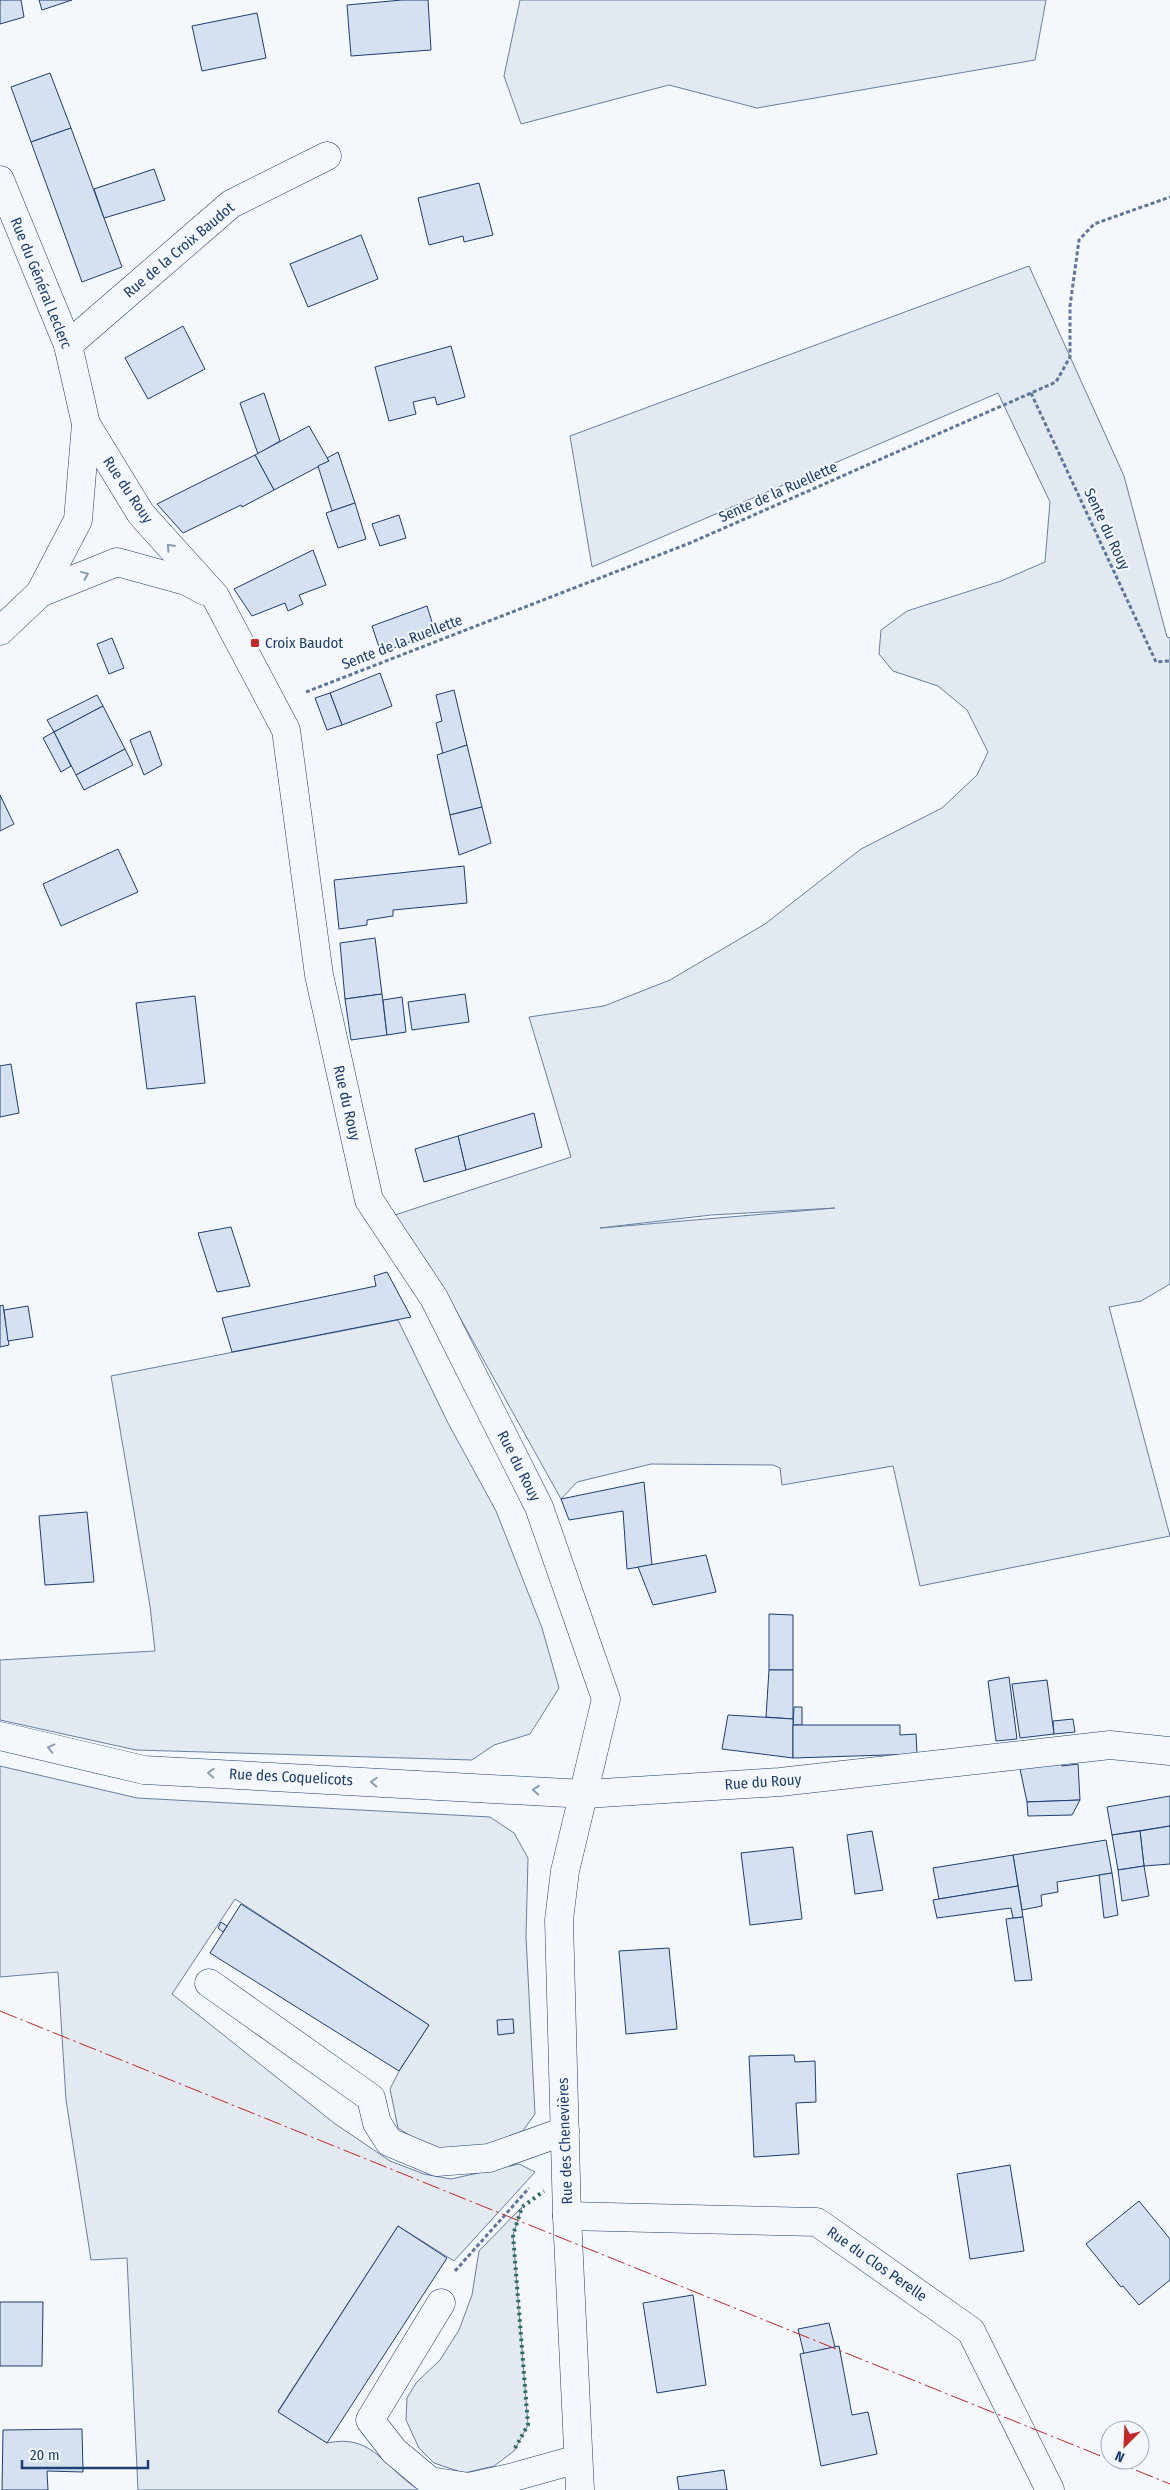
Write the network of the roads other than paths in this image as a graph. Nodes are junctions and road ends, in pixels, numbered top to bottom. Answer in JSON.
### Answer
{"nodes":[{"id":1,"x":327,"y":156,"type":"dead end"},
{"id":2,"x":0,"y":180,"type":"edge"},
{"id":3,"x":68,"y":345,"type":"junction"},
{"id":4,"x":86,"y":424,"type":"junction"},
{"id":5,"x":40,"y":593,"type":"junction"},
{"id":6,"x":215,"y":596,"type":"junction"},
{"id":7,"x":0,"y":630,"type":"edge"},
{"id":8,"x":0,"y":1736,"type":"edge"},
{"id":9,"x":1170,"y":1751,"type":"edge"},
{"id":10,"x":585,"y":1794,"type":"junction"},
{"id":11,"x":209,"y":1983,"type":"dead end"},
{"id":12,"x":565,"y":2131,"type":"junction"},
{"id":13,"x":567,"y":2216,"type":"junction"},
{"id":14,"x":441,"y":2303,"type":"dead end"},
{"id":15,"x":578,"y":2459,"type":"junction"},
{"id":16,"x":580,"y":2490,"type":"edge"},
{"id":17,"x":1050,"y":2490,"type":"edge"}],
"edges":[{"from":1,"to":3,"type":"street","name":"Rue de la Croix Baudot"},
{"from":2,"to":3,"type":"street","name":"Rue du Général Leclerc"},
{"from":3,"to":4,"type":"street","name":"Rue du Général Leclerc"},
{"from":4,"to":5,"type":"street","name":"Rue du Général Leclerc"},
{"from":6,"to":4,"type":"street","name":"Rue du Rouy","one_way":true},
{"from":5,"to":6,"type":"street","one_way":true},
{"from":5,"to":7,"type":"street","name":"Rue du Général Leclerc"},
{"from":6,"to":10,"type":"street","name":"Rue du Rouy"},
{"from":10,"to":8,"type":"street","name":"Rue des Coquelicots","one_way":true},
{"from":9,"to":10,"type":"street","name":"Rue du Rouy"},
{"from":10,"to":12,"type":"street","name":"Rue des Chenevières"},
{"from":11,"to":12,"type":"street"},
{"from":12,"to":13,"type":"street","name":"Rue des Chenevières"},
{"from":13,"to":15,"type":"street","name":"Rue des Chenevières"},
{"from":13,"to":17,"type":"street","name":"Rue du Clos Perelle"},
{"from":14,"to":15,"type":"street"},
{"from":15,"to":16,"type":"street","name":"Rue des Chenevières"}]}
